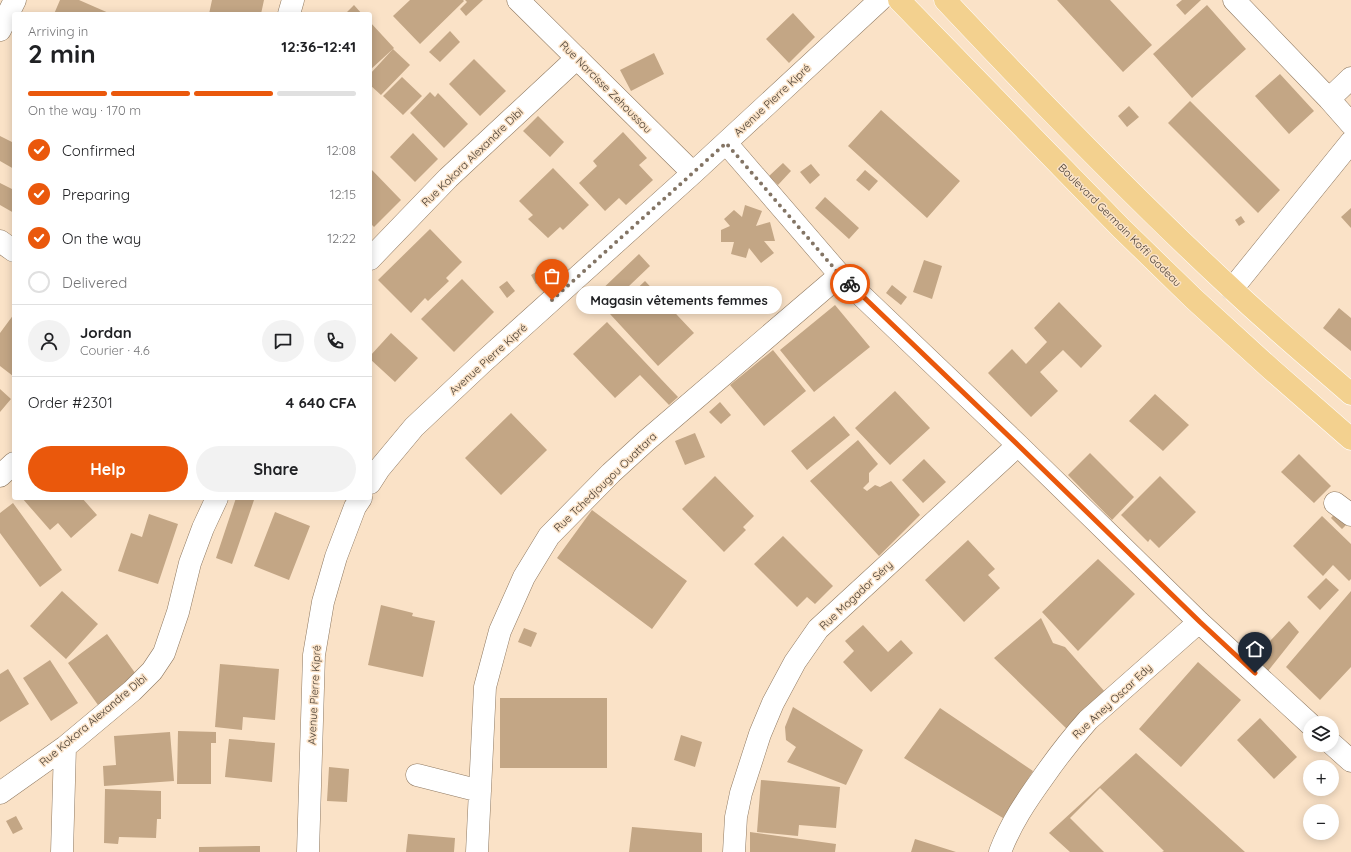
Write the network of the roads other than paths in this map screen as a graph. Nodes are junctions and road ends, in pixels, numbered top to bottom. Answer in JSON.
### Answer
{"nodes":[{"id":1,"x":16,"y":0,"type":"edge"},
{"id":2,"x":293,"y":0,"type":"edge"},
{"id":3,"x":518,"y":0,"type":"edge"},
{"id":4,"x":880,"y":0,"type":"edge"},
{"id":5,"x":899,"y":0,"type":"edge"},
{"id":6,"x":945,"y":0,"type":"edge"},
{"id":7,"x":1234,"y":0,"type":"edge"},
{"id":8,"x":290,"y":12,"type":"edge"},
{"id":9,"x":0,"y":30,"type":"edge"},
{"id":10,"x":577,"y":58,"type":"junction"},
{"id":11,"x":1351,"y":78,"type":"edge"},
{"id":12,"x":1329,"y":99,"type":"junction"},
{"id":13,"x":1351,"y":124,"type":"edge"},
{"id":14,"x":1351,"y":142,"type":"edge"},
{"id":15,"x":726,"y":143,"type":"junction"},
{"id":16,"x":693,"y":173,"type":"junction"},
{"id":17,"x":0,"y":241,"type":"edge"},
{"id":18,"x":12,"y":250,"type":"edge"},
{"id":19,"x":372,"y":256,"type":"edge"},
{"id":20,"x":840,"y":275,"type":"junction"},
{"id":21,"x":1232,"y":289,"type":"junction"},
{"id":22,"x":1351,"y":394,"type":"edge"},
{"id":23,"x":1351,"y":439,"type":"edge"},
{"id":24,"x":1018,"y":445,"type":"junction"},
{"id":25,"x":12,"y":466,"type":"edge"},
{"id":26,"x":0,"y":476,"type":"edge"},
{"id":27,"x":372,"y":480,"type":"edge"},
{"id":28,"x":216,"y":500,"type":"edge"},
{"id":29,"x":360,"y":500,"type":"edge"},
{"id":30,"x":1200,"y":622,"type":"junction"},
{"id":31,"x":1303,"y":718,"type":"edge"},
{"id":32,"x":64,"y":747,"type":"junction"},
{"id":33,"x":1339,"y":751,"type":"edge"},
{"id":34,"x":1351,"y":762,"type":"edge"},
{"id":35,"x":417,"y":775,"type":"dead end"},
{"id":36,"x":480,"y":790,"type":"junction"},
{"id":37,"x":0,"y":793,"type":"edge"},
{"id":38,"x":62,"y":852,"type":"edge"},
{"id":39,"x":308,"y":852,"type":"edge"},
{"id":40,"x":477,"y":852,"type":"edge"},
{"id":41,"x":734,"y":852,"type":"edge"},
{"id":42,"x":1000,"y":852,"type":"edge"}],
"edges":[{"from":1,"to":9,"type":"street"},
{"from":2,"to":8,"type":"street"},
{"from":3,"to":10,"type":"street","name":"Rue Narcisse Zehoussou"},
{"from":4,"to":15,"type":"street","name":"Avenue Pierre Kipré"},
{"from":5,"to":23,"type":"main road","name":"Boulevard Germain Koffi Gadeau"},
{"from":6,"to":21,"type":"main road"},
{"from":7,"to":12,"type":"street"},
{"from":10,"to":16,"type":"street","name":"Rue Narcisse Zehoussou"},
{"from":10,"to":19,"type":"street","name":"Rue Kokora Alexandre Dibi"},
{"from":11,"to":12,"type":"street"},
{"from":12,"to":13,"type":"street"},
{"from":14,"to":21,"type":"street"},
{"from":15,"to":16,"type":"street","name":"Avenue Pierre Kipré"},
{"from":15,"to":20,"type":"street"},
{"from":16,"to":27,"type":"street","name":"Avenue Pierre Kipré"},
{"from":17,"to":18,"type":"street"},
{"from":20,"to":24,"type":"street"},
{"from":20,"to":36,"type":"street","name":"Rue Tchedjougou Ouattara"},
{"from":21,"to":22,"type":"main road"},
{"from":24,"to":30,"type":"street"},
{"from":24,"to":41,"type":"street","name":"Rue Mogador Séry"},
{"from":25,"to":26,"type":"street"},
{"from":28,"to":32,"type":"street","name":"Rue Kokora Alexandre Dibi"},
{"from":29,"to":39,"type":"street","name":"Avenue Pierre Kipré"},
{"from":30,"to":31,"type":"street"},
{"from":30,"to":42,"type":"street","name":"Rue Aney Oscar Edy"},
{"from":32,"to":37,"type":"street","name":"Rue Kokora Alexandre Dibi"},
{"from":32,"to":38,"type":"street"},
{"from":33,"to":34,"type":"street"},
{"from":35,"to":36,"type":"street"},
{"from":36,"to":40,"type":"street","name":"Rue Tchedjougou Ouattara"}]}
